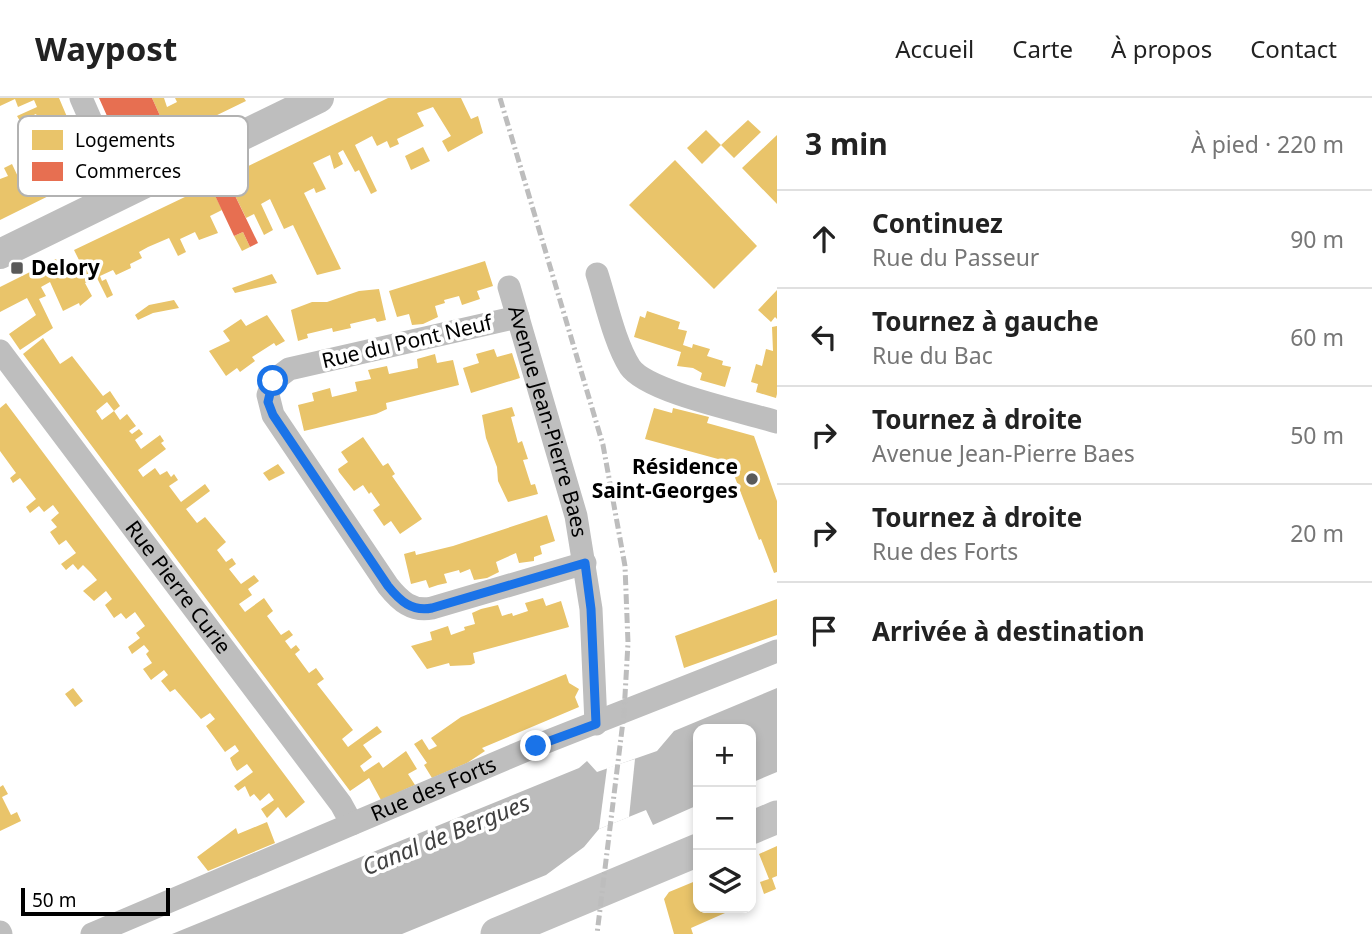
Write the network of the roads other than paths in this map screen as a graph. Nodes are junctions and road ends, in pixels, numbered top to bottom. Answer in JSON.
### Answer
{"nodes":[{"id":1,"x":80,"y":98,"type":"edge"},
{"id":2,"x":305,"y":101,"type":"edge"},
{"id":3,"x":88,"y":116,"type":"edge"},
{"id":4,"x":248,"y":130,"type":"edge"},
{"id":5,"x":119,"y":196,"type":"edge"},
{"id":6,"x":0,"y":254,"type":"edge"},
{"id":7,"x":597,"y":274,"type":"dead end"},
{"id":8,"x":509,"y":287,"type":"dead end"},
{"id":9,"x":518,"y":317,"type":"junction"},
{"id":10,"x":0,"y":351,"type":"edge"},
{"id":11,"x":777,"y":422,"type":"edge"},
{"id":12,"x":585,"y":563,"type":"junction"},
{"id":13,"x":777,"y":651,"type":"edge"},
{"id":14,"x":596,"y":724,"type":"junction"},
{"id":15,"x":777,"y":817,"type":"edge"},
{"id":16,"x":352,"y":824,"type":"junction"},
{"id":17,"x":756,"y":826,"type":"edge"},
{"id":18,"x":693,"y":852,"type":"edge"},
{"id":19,"x":92,"y":934,"type":"edge"},
{"id":20,"x":497,"y":934,"type":"edge"}],
"edges":[{"from":1,"to":3,"type":"street"},
{"from":2,"to":4,"type":"street"},
{"from":5,"to":6,"type":"street"},
{"from":7,"to":11,"type":"street"},
{"from":8,"to":9,"type":"street","name":"Avenue Jean-Pierre Baes"},
{"from":9,"to":12,"type":"street","name":"Avenue Jean-Pierre Baes"},
{"from":9,"to":12,"type":"street","name":"Rue du Pont Neuf"},
{"from":10,"to":16,"type":"street","name":"Rue Pierre Curie"},
{"from":12,"to":14,"type":"street","name":"Avenue Jean-Pierre Baes"},
{"from":13,"to":14,"type":"street","name":"Rue des Forts"},
{"from":14,"to":16,"type":"street","name":"Rue des Forts"},
{"from":15,"to":17,"type":"main road"},
{"from":16,"to":19,"type":"street","name":"Rue des Forts"},
{"from":18,"to":20,"type":"main road"}]}
